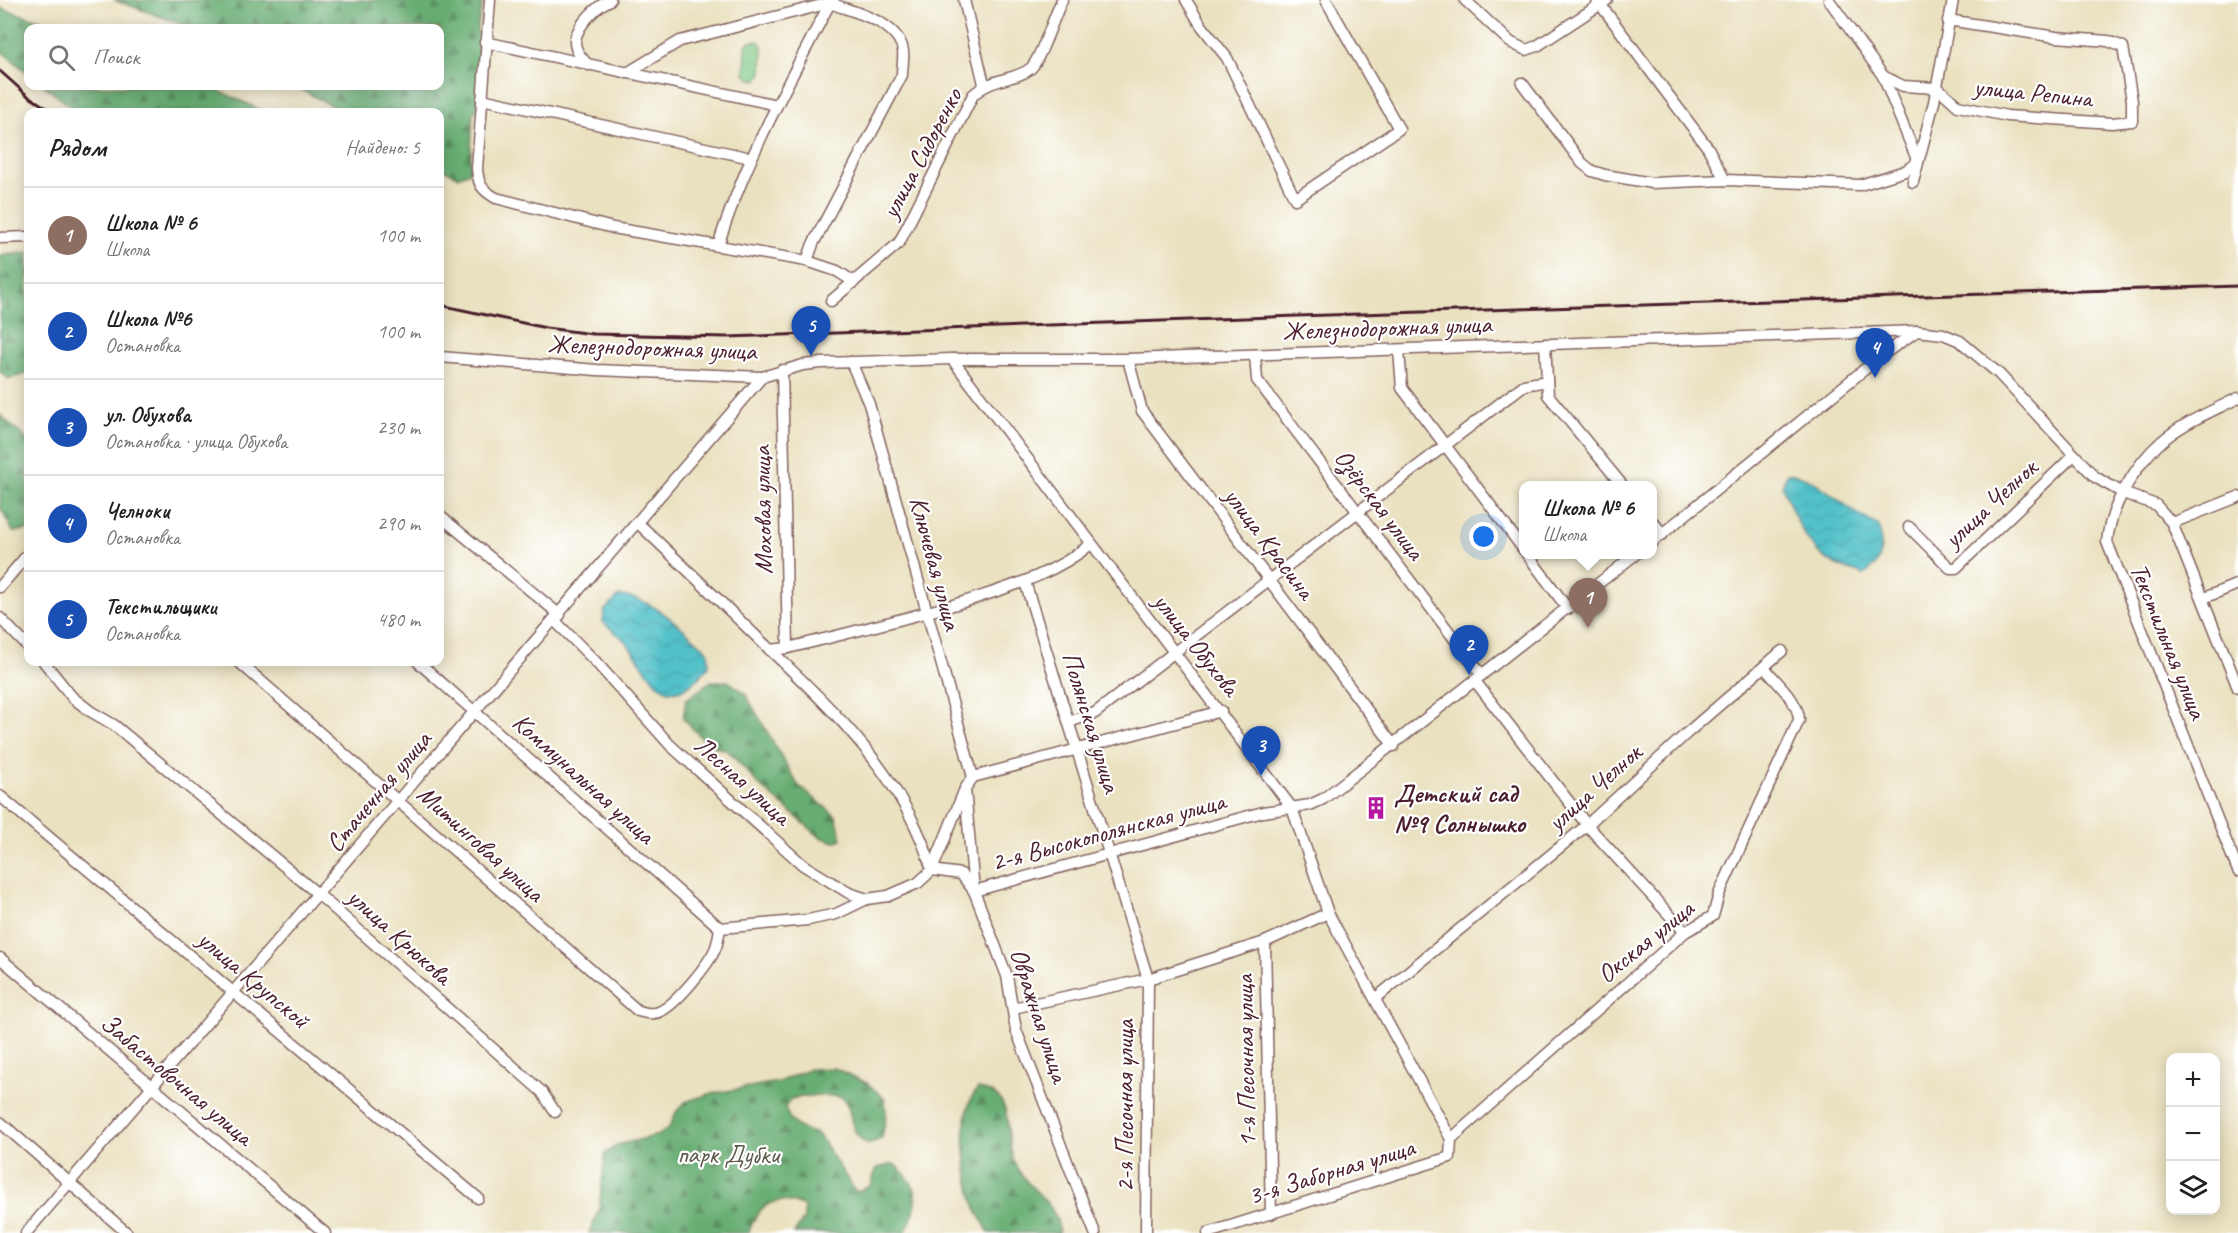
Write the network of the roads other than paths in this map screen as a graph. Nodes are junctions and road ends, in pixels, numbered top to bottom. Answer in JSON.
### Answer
{"nodes":[{"id":1,"x":490,"y":0,"type":"edge"},
{"id":2,"x":610,"y":0,"type":"edge"},
{"id":3,"x":964,"y":0,"type":"edge"},
{"id":4,"x":1062,"y":0,"type":"edge"},
{"id":5,"x":1186,"y":0,"type":"edge"},
{"id":6,"x":1326,"y":0,"type":"edge"},
{"id":7,"x":1465,"y":0,"type":"edge"},
{"id":8,"x":1829,"y":0,"type":"edge"},
{"id":9,"x":1953,"y":0,"type":"edge"},
{"id":10,"x":835,"y":1,"type":"edge"},
{"id":11,"x":1601,"y":1,"type":"edge"},
{"id":12,"x":1948,"y":20,"type":"junction"},
{"id":13,"x":485,"y":42,"type":"junction"},
{"id":14,"x":588,"y":66,"type":"junction"},
{"id":15,"x":627,"y":73,"type":"junction"},
{"id":16,"x":1883,"y":76,"type":"junction"},
{"id":17,"x":1522,"y":83,"type":"dead end"},
{"id":18,"x":984,"y":84,"type":"junction"},
{"id":19,"x":1937,"y":87,"type":"junction"},
{"id":20,"x":482,"y":99,"type":"junction"},
{"id":21,"x":777,"y":105,"type":"junction"},
{"id":22,"x":751,"y":158,"type":"junction"},
{"id":23,"x":1918,"y":162,"type":"junction"},
{"id":24,"x":1725,"y":180,"type":"junction"},
{"id":25,"x":1913,"y":182,"type":"dead end"},
{"id":26,"x":24,"y":237,"type":"edge"},
{"id":27,"x":0,"y":238,"type":"edge"},
{"id":28,"x":718,"y":246,"type":"junction"},
{"id":29,"x":807,"y":261,"type":"junction"},
{"id":30,"x":854,"y":282,"type":"junction"},
{"id":31,"x":831,"y":301,"type":"dead end"},
{"id":32,"x":1917,"y":331,"type":"junction"},
{"id":33,"x":1545,"y":344,"type":"junction"},
{"id":34,"x":1399,"y":350,"type":"junction"},
{"id":35,"x":1255,"y":355,"type":"junction"},
{"id":36,"x":444,"y":357,"type":"edge"},
{"id":37,"x":952,"y":359,"type":"junction"},
{"id":38,"x":1128,"y":359,"type":"junction"},
{"id":39,"x":850,"y":362,"type":"junction"},
{"id":40,"x":782,"y":370,"type":"junction"},
{"id":41,"x":762,"y":377,"type":"junction"},
{"id":42,"x":1547,"y":381,"type":"junction"},
{"id":43,"x":2238,"y":398,"type":"edge"},
{"id":44,"x":1443,"y":445,"type":"junction"},
{"id":45,"x":2074,"y":455,"type":"junction"},
{"id":46,"x":1619,"y":481,"type":"edge"},
{"id":47,"x":2123,"y":493,"type":"junction"},
{"id":48,"x":2238,"y":497,"type":"edge"},
{"id":49,"x":1358,"y":512,"type":"junction"},
{"id":50,"x":444,"y":519,"type":"edge"},
{"id":51,"x":637,"y":522,"type":"junction"},
{"id":52,"x":2172,"y":523,"type":"junction"},
{"id":53,"x":1657,"y":526,"type":"edge"},
{"id":54,"x":1909,"y":527,"type":"dead end"},
{"id":55,"x":1663,"y":534,"type":"junction"},
{"id":56,"x":1657,"y":539,"type":"edge"},
{"id":57,"x":1091,"y":544,"type":"junction"},
{"id":58,"x":1519,"y":544,"type":"edge"},
{"id":59,"x":24,"y":559,"type":"edge"},
{"id":60,"x":1530,"y":559,"type":"edge"},
{"id":61,"x":1631,"y":559,"type":"edge"},
{"id":62,"x":1269,"y":580,"type":"junction"},
{"id":63,"x":1025,"y":582,"type":"junction"},
{"id":64,"x":2238,"y":584,"type":"edge"},
{"id":65,"x":0,"y":587,"type":"edge"},
{"id":66,"x":2204,"y":598,"type":"junction"},
{"id":67,"x":1568,"y":609,"type":"junction"},
{"id":68,"x":926,"y":614,"type":"junction"},
{"id":69,"x":0,"y":618,"type":"edge"},
{"id":70,"x":557,"y":618,"type":"junction"},
{"id":71,"x":24,"y":643,"type":"edge"},
{"id":72,"x":788,"y":648,"type":"junction"},
{"id":73,"x":770,"y":650,"type":"junction"},
{"id":74,"x":1782,"y":651,"type":"dead end"},
{"id":75,"x":1175,"y":652,"type":"junction"},
{"id":76,"x":47,"y":666,"type":"edge"},
{"id":77,"x":244,"y":666,"type":"edge"},
{"id":78,"x":423,"y":666,"type":"edge"},
{"id":79,"x":1764,"y":667,"type":"junction"},
{"id":80,"x":1478,"y":678,"type":"junction"},
{"id":81,"x":2238,"y":688,"type":"edge"},
{"id":82,"x":475,"y":711,"type":"junction"},
{"id":83,"x":1221,"y":711,"type":"junction"},
{"id":84,"x":1069,"y":722,"type":"junction"},
{"id":85,"x":1394,"y":746,"type":"junction"},
{"id":86,"x":1077,"y":750,"type":"junction"},
{"id":87,"x":973,"y":777,"type":"junction"},
{"id":88,"x":965,"y":789,"type":"junction"},
{"id":89,"x":0,"y":795,"type":"edge"},
{"id":90,"x":399,"y":801,"type":"junction"},
{"id":91,"x":1293,"y":808,"type":"junction"},
{"id":92,"x":1587,"y":825,"type":"junction"},
{"id":93,"x":1110,"y":855,"type":"junction"},
{"id":94,"x":932,"y":870,"type":"junction"},
{"id":95,"x":2238,"y":872,"type":"edge"},
{"id":96,"x":974,"y":891,"type":"junction"},
{"id":97,"x":319,"y":895,"type":"junction"},
{"id":98,"x":867,"y":898,"type":"junction"},
{"id":99,"x":1328,"y":913,"type":"junction"},
{"id":100,"x":720,"y":928,"type":"junction"},
{"id":101,"x":1685,"y":932,"type":"junction"},
{"id":102,"x":1264,"y":942,"type":"junction"},
{"id":103,"x":0,"y":958,"type":"edge"},
{"id":104,"x":1148,"y":978,"type":"junction"},
{"id":105,"x":235,"y":992,"type":"junction"},
{"id":106,"x":1376,"y":998,"type":"junction"},
{"id":107,"x":1013,"y":1008,"type":"junction"},
{"id":108,"x":150,"y":1087,"type":"junction"},
{"id":109,"x":555,"y":1112,"type":"dead end"},
{"id":110,"x":0,"y":1122,"type":"edge"},
{"id":111,"x":1451,"y":1139,"type":"junction"},
{"id":112,"x":69,"y":1183,"type":"junction"},
{"id":113,"x":478,"y":1198,"type":"dead end"},
{"id":114,"x":1270,"y":1214,"type":"junction"},
{"id":115,"x":26,"y":1233,"type":"edge"},
{"id":116,"x":127,"y":1233,"type":"edge"},
{"id":117,"x":325,"y":1233,"type":"edge"},
{"id":118,"x":1095,"y":1233,"type":"edge"},
{"id":119,"x":1146,"y":1233,"type":"edge"},
{"id":120,"x":1208,"y":1233,"type":"edge"}],
"edges":[{"from":1,"to":13,"type":"street"},
{"from":2,"to":14,"type":"street"},
{"from":3,"to":18,"type":"street"},
{"from":4,"to":18,"type":"street","name":"улица Сидоренко"},
{"from":5,"to":6,"type":"street"},
{"from":7,"to":11,"type":"street"},
{"from":8,"to":16,"type":"street"},
{"from":9,"to":12,"type":"street"},
{"from":10,"to":15,"type":"street"},
{"from":10,"to":21,"type":"street"},
{"from":10,"to":29,"type":"street"},
{"from":11,"to":24,"type":"street"},
{"from":12,"to":19,"type":"street"},
{"from":12,"to":19,"type":"street","name":"улица Репина"},
{"from":13,"to":14,"type":"street"},
{"from":13,"to":20,"type":"street"},
{"from":14,"to":15,"type":"street"},
{"from":15,"to":21,"type":"street"},
{"from":16,"to":19,"type":"street"},
{"from":16,"to":23,"type":"street"},
{"from":17,"to":24,"type":"street"},
{"from":18,"to":30,"type":"street","name":"улица Сидоренко"},
{"from":19,"to":23,"type":"street"},
{"from":20,"to":22,"type":"street"},
{"from":20,"to":28,"type":"street"},
{"from":21,"to":22,"type":"street"},
{"from":22,"to":28,"type":"street"},
{"from":23,"to":24,"type":"street"},
{"from":23,"to":25,"type":"street"},
{"from":26,"to":27,"type":"street"},
{"from":28,"to":29,"type":"street"},
{"from":29,"to":30,"type":"street"},
{"from":30,"to":31,"type":"street","name":"улица Сидоренко"},
{"from":32,"to":33,"type":"street","name":"Железнодорожная улица"},
{"from":32,"to":45,"type":"street","name":"Железнодорожная улица"},
{"from":32,"to":55,"type":"street"},
{"from":33,"to":34,"type":"street","name":"Железнодорожная улица"},
{"from":33,"to":42,"type":"street"},
{"from":34,"to":35,"type":"street","name":"Железнодорожная улица"},
{"from":34,"to":44,"type":"street"},
{"from":35,"to":38,"type":"street","name":"Железнодорожная улица"},
{"from":35,"to":49,"type":"street","name":"Озёрская улица"},
{"from":36,"to":41,"type":"street","name":"Железнодорожная улица"},
{"from":37,"to":38,"type":"street","name":"Железнодорожная улица"},
{"from":37,"to":39,"type":"street","name":"Железнодорожная улица"},
{"from":37,"to":57,"type":"street","name":"улица Обухова"},
{"from":38,"to":62,"type":"street","name":"улица Красина"},
{"from":39,"to":40,"type":"street","name":"Железнодорожная улица"},
{"from":39,"to":68,"type":"street","name":"Ключевая улица"},
{"from":40,"to":41,"type":"street","name":"Железнодорожная улица"},
{"from":40,"to":72,"type":"street","name":"Моховая улица"},
{"from":41,"to":51,"type":"street","name":"Стачечная улица"},
{"from":42,"to":44,"type":"street"},
{"from":42,"to":46,"type":"street"},
{"from":43,"to":47,"type":"street"},
{"from":44,"to":49,"type":"street"},
{"from":44,"to":58,"type":"street"},
{"from":45,"to":47,"type":"street","name":"Железнодорожная улица"},
{"from":45,"to":54,"type":"street","name":"улица Челнок"},
{"from":47,"to":52,"type":"street","name":"Железнодорожная улица"},
{"from":47,"to":95,"type":"street","name":"Текстильная улица"},
{"from":48,"to":52,"type":"street"},
{"from":49,"to":62,"type":"street"},
{"from":49,"to":80,"type":"street","name":"Озёрская улица"},
{"from":50,"to":70,"type":"street","name":"Лесная улица"},
{"from":51,"to":70,"type":"street","name":"Стачечная улица"},
{"from":51,"to":73,"type":"street"},
{"from":52,"to":66,"type":"street"},
{"from":53,"to":55,"type":"street"},
{"from":55,"to":56,"type":"street"},
{"from":57,"to":63,"type":"street"},
{"from":57,"to":75,"type":"street","name":"улица Обухова"},
{"from":59,"to":65,"type":"street"},
{"from":60,"to":67,"type":"street"},
{"from":61,"to":67,"type":"street","name":"2-я Высокополянская улица"},
{"from":62,"to":75,"type":"street"},
{"from":62,"to":85,"type":"street","name":"улица Красина"},
{"from":63,"to":68,"type":"street"},
{"from":63,"to":84,"type":"street","name":"Полянская улица"},
{"from":64,"to":66,"type":"street"},
{"from":66,"to":81,"type":"street"},
{"from":67,"to":80,"type":"street","name":"2-я Высокополянская улица"},
{"from":68,"to":72,"type":"street"},
{"from":68,"to":87,"type":"street","name":"Ключевая улица"},
{"from":69,"to":71,"type":"street"},
{"from":70,"to":82,"type":"street","name":"Стачечная улица"},
{"from":70,"to":98,"type":"street","name":"Лесная улица"},
{"from":72,"to":73,"type":"street"},
{"from":73,"to":94,"type":"street"},
{"from":74,"to":79,"type":"street","name":"улица Челнок"},
{"from":75,"to":83,"type":"street","name":"улица Обухова"},
{"from":75,"to":84,"type":"street"},
{"from":76,"to":97,"type":"street","name":"улица Крюкова"},
{"from":77,"to":90,"type":"street","name":"Митинговая улица"},
{"from":78,"to":82,"type":"street","name":"Коммунальная улица"},
{"from":79,"to":92,"type":"street","name":"улица Челнок"},
{"from":79,"to":101,"type":"street","name":"Окская улица"},
{"from":80,"to":85,"type":"street","name":"2-я Высокополянская улица"},
{"from":80,"to":92,"type":"street","name":"Озёрская улица"},
{"from":82,"to":90,"type":"street","name":"Стачечная улица"},
{"from":82,"to":100,"type":"street","name":"Коммунальная улица"},
{"from":83,"to":86,"type":"street"},
{"from":83,"to":91,"type":"street","name":"улица Обухова"},
{"from":84,"to":86,"type":"street","name":"Полянская улица"},
{"from":85,"to":91,"type":"street","name":"2-я Высокополянская улица"},
{"from":86,"to":87,"type":"street"},
{"from":86,"to":93,"type":"street","name":"Полянская улица"},
{"from":87,"to":88,"type":"street"},
{"from":88,"to":94,"type":"street"},
{"from":88,"to":96,"type":"street"},
{"from":89,"to":105,"type":"street","name":"улица Крупской"},
{"from":90,"to":97,"type":"street","name":"Стачечная улица"},
{"from":90,"to":100,"type":"street","name":"Митинговая улица"},
{"from":91,"to":93,"type":"street","name":"2-я Высокополянская улица"},
{"from":91,"to":99,"type":"street","name":"улица Обухова"},
{"from":92,"to":101,"type":"street","name":"Озёрская улица"},
{"from":92,"to":106,"type":"street","name":"улица Челнок"},
{"from":93,"to":96,"type":"street","name":"2-я Высокополянская улица"},
{"from":93,"to":104,"type":"street","name":"Полянская улица"},
{"from":94,"to":96,"type":"street","name":"Овражная улица"},
{"from":94,"to":98,"type":"street"},
{"from":96,"to":107,"type":"street","name":"Овражная улица"},
{"from":97,"to":105,"type":"street","name":"Стачечная улица"},
{"from":97,"to":109,"type":"street","name":"улица Крюкова"},
{"from":98,"to":100,"type":"street"},
{"from":99,"to":102,"type":"street"},
{"from":99,"to":106,"type":"street","name":"улица Обухова"},
{"from":101,"to":111,"type":"street","name":"Окская улица"},
{"from":102,"to":104,"type":"street"},
{"from":102,"to":114,"type":"street","name":"1-я Песочная улица"},
{"from":103,"to":108,"type":"street","name":"Забастовочная улица"},
{"from":104,"to":107,"type":"street"},
{"from":104,"to":119,"type":"street","name":"2-я Песочная улица"},
{"from":105,"to":108,"type":"street","name":"Стачечная улица"},
{"from":105,"to":113,"type":"street","name":"улица Крупской"},
{"from":106,"to":111,"type":"street","name":"улица Обухова"},
{"from":107,"to":118,"type":"street","name":"Овражная улица"},
{"from":108,"to":112,"type":"street","name":"Стачечная улица"},
{"from":108,"to":117,"type":"street","name":"Забастовочная улица"},
{"from":110,"to":112,"type":"street"},
{"from":111,"to":114,"type":"street","name":"3-я Заборная улица"},
{"from":112,"to":115,"type":"street","name":"Стачечная улица"},
{"from":112,"to":116,"type":"street"},
{"from":114,"to":120,"type":"street","name":"3-я Заборная улица"}]}
